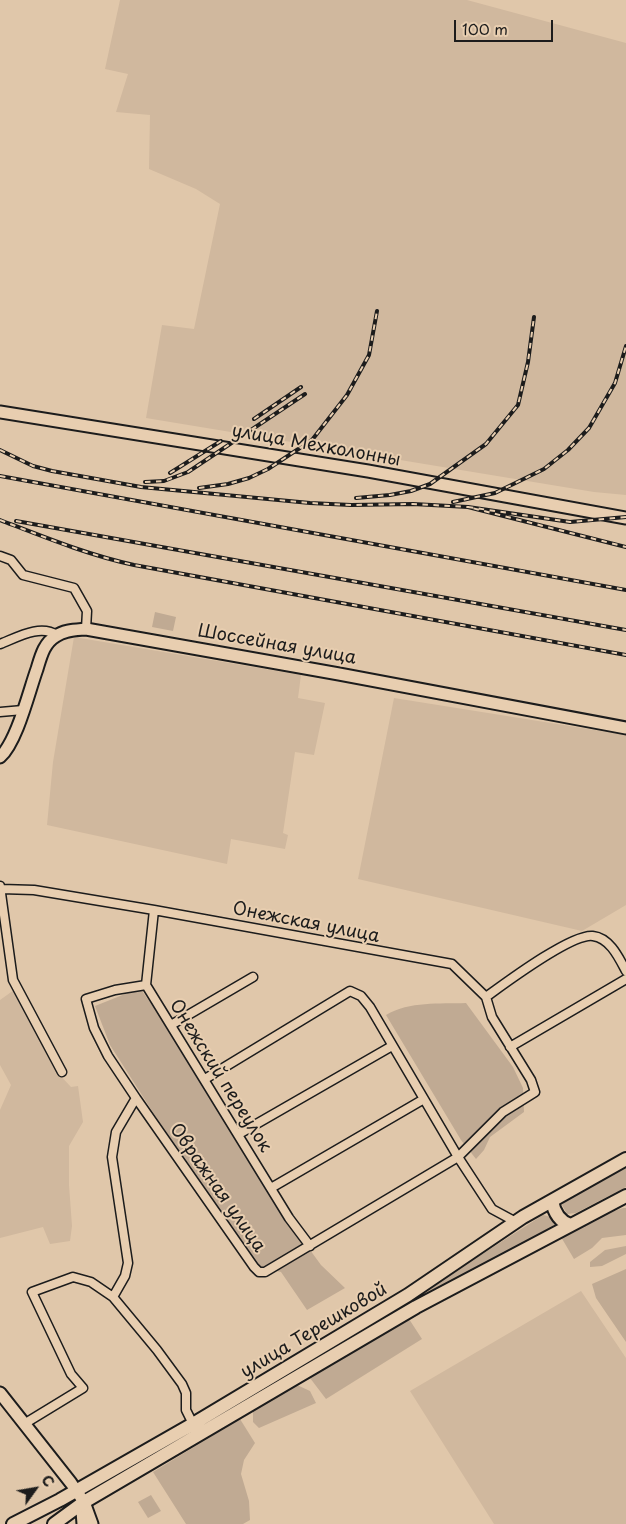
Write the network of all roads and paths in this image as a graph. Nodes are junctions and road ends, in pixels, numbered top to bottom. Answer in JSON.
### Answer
{"nodes":[{"id":1,"x":0,"y":412,"type":"edge"},
{"id":2,"x":626,"y":518,"type":"edge"},
{"id":3,"x":0,"y":556,"type":"edge"},
{"id":4,"x":86,"y":629,"type":"junction"},
{"id":5,"x":57,"y":635,"type":"junction"},
{"id":6,"x":0,"y":644,"type":"edge"},
{"id":7,"x":23,"y":710,"type":"junction"},
{"id":8,"x":0,"y":712,"type":"edge"},
{"id":9,"x":626,"y":728,"type":"edge"},
{"id":10,"x":0,"y":757,"type":"edge"},
{"id":11,"x":1,"y":887,"type":"edge"},
{"id":12,"x":154,"y":910,"type":"junction"},
{"id":13,"x":626,"y":971,"type":"edge"},
{"id":14,"x":253,"y":976,"type":"dead end"},
{"id":15,"x":626,"y":979,"type":"edge"},
{"id":16,"x":146,"y":985,"type":"junction"},
{"id":17,"x":486,"y":997,"type":"junction"},
{"id":18,"x":171,"y":1025,"type":"junction"},
{"id":19,"x":392,"y":1046,"type":"junction"},
{"id":20,"x":510,"y":1047,"type":"junction"},
{"id":21,"x":62,"y":1072,"type":"dead end"},
{"id":22,"x":205,"y":1078,"type":"junction"},
{"id":23,"x":136,"y":1098,"type":"junction"},
{"id":24,"x":424,"y":1099,"type":"junction"},
{"id":25,"x":239,"y":1134,"type":"junction"},
{"id":26,"x":458,"y":1157,"type":"junction"},
{"id":27,"x":626,"y":1159,"type":"edge"},
{"id":28,"x":271,"y":1188,"type":"junction"},
{"id":29,"x":626,"y":1196,"type":"edge"},
{"id":30,"x":552,"y":1201,"type":"junction"},
{"id":31,"x":626,"y":1202,"type":"edge"},
{"id":32,"x":609,"y":1205,"type":"junction"},
{"id":33,"x":516,"y":1222,"type":"junction"},
{"id":34,"x":570,"y":1225,"type":"junction"},
{"id":35,"x":310,"y":1246,"type":"junction"},
{"id":36,"x":113,"y":1296,"type":"junction"},
{"id":37,"x":0,"y":1393,"type":"edge"},
{"id":38,"x":24,"y":1424,"type":"junction"},
{"id":39,"x":193,"y":1424,"type":"junction"},
{"id":40,"x":76,"y":1491,"type":"junction"},
{"id":41,"x":84,"y":1502,"type":"junction"},
{"id":42,"x":13,"y":1524,"type":"edge"},
{"id":43,"x":54,"y":1524,"type":"edge"},
{"id":44,"x":84,"y":1524,"type":"edge"},
{"id":45,"x":92,"y":1524,"type":"edge"}],
"edges":[{"from":1,"to":2,"type":"street","name":"улица Мехколонны"},
{"from":3,"to":4,"type":"street"},
{"from":4,"to":5,"type":"street","name":"Шоссейная улица"},
{"from":4,"to":9,"type":"street","name":"Шоссейная улица"},
{"from":5,"to":6,"type":"street"},
{"from":5,"to":7,"type":"street"},
{"from":7,"to":8,"type":"street"},
{"from":7,"to":10,"type":"street"},
{"from":11,"to":12,"type":"street","name":"Онежская улица"},
{"from":11,"to":21,"type":"street"},
{"from":12,"to":16,"type":"street"},
{"from":12,"to":17,"type":"street","name":"Онежская улица"},
{"from":13,"to":17,"type":"street"},
{"from":14,"to":18,"type":"street"},
{"from":15,"to":20,"type":"street"},
{"from":16,"to":18,"type":"street","name":"Онежский переулок"},
{"from":16,"to":23,"type":"street","name":"Овражная улица"},
{"from":17,"to":20,"type":"street","name":"Онежская улица"},
{"from":18,"to":22,"type":"street","name":"Онежский переулок"},
{"from":19,"to":22,"type":"street"},
{"from":19,"to":24,"type":"street"},
{"from":19,"to":25,"type":"street"},
{"from":20,"to":26,"type":"street","name":"Онежская улица"},
{"from":22,"to":25,"type":"street","name":"Онежский переулок"},
{"from":23,"to":35,"type":"street","name":"Овражная улица"},
{"from":23,"to":36,"type":"street"},
{"from":24,"to":26,"type":"street"},
{"from":24,"to":28,"type":"street"},
{"from":25,"to":28,"type":"street","name":"Онежский переулок"},
{"from":26,"to":33,"type":"street"},
{"from":26,"to":35,"type":"street"},
{"from":27,"to":30,"type":"main road","name":"улица Терешковой"},
{"from":28,"to":35,"type":"street","name":"Онежский переулок"},
{"from":29,"to":32,"type":"main road","name":"улица Терешковой"},
{"from":30,"to":33,"type":"main road","name":"улица Терешковой"},
{"from":30,"to":34,"type":"main road"},
{"from":31,"to":32,"type":"street"},
{"from":32,"to":34,"type":"main road","name":"улица Терешковой"},
{"from":33,"to":39,"type":"main road","name":"улица Терешковой"},
{"from":34,"to":41,"type":"main road","name":"улица Терешковой"},
{"from":36,"to":38,"type":"street"},
{"from":36,"to":39,"type":"street"},
{"from":37,"to":38,"type":"street"},
{"from":38,"to":40,"type":"street"},
{"from":39,"to":40,"type":"main road","name":"улица Терешковой"},
{"from":40,"to":41,"type":"street"},
{"from":40,"to":42,"type":"main road","name":"улица Терешковой"},
{"from":41,"to":43,"type":"main road","name":"улица Терешковой"},
{"from":41,"to":44,"type":"street"},
{"from":41,"to":45,"type":"street"}]}
